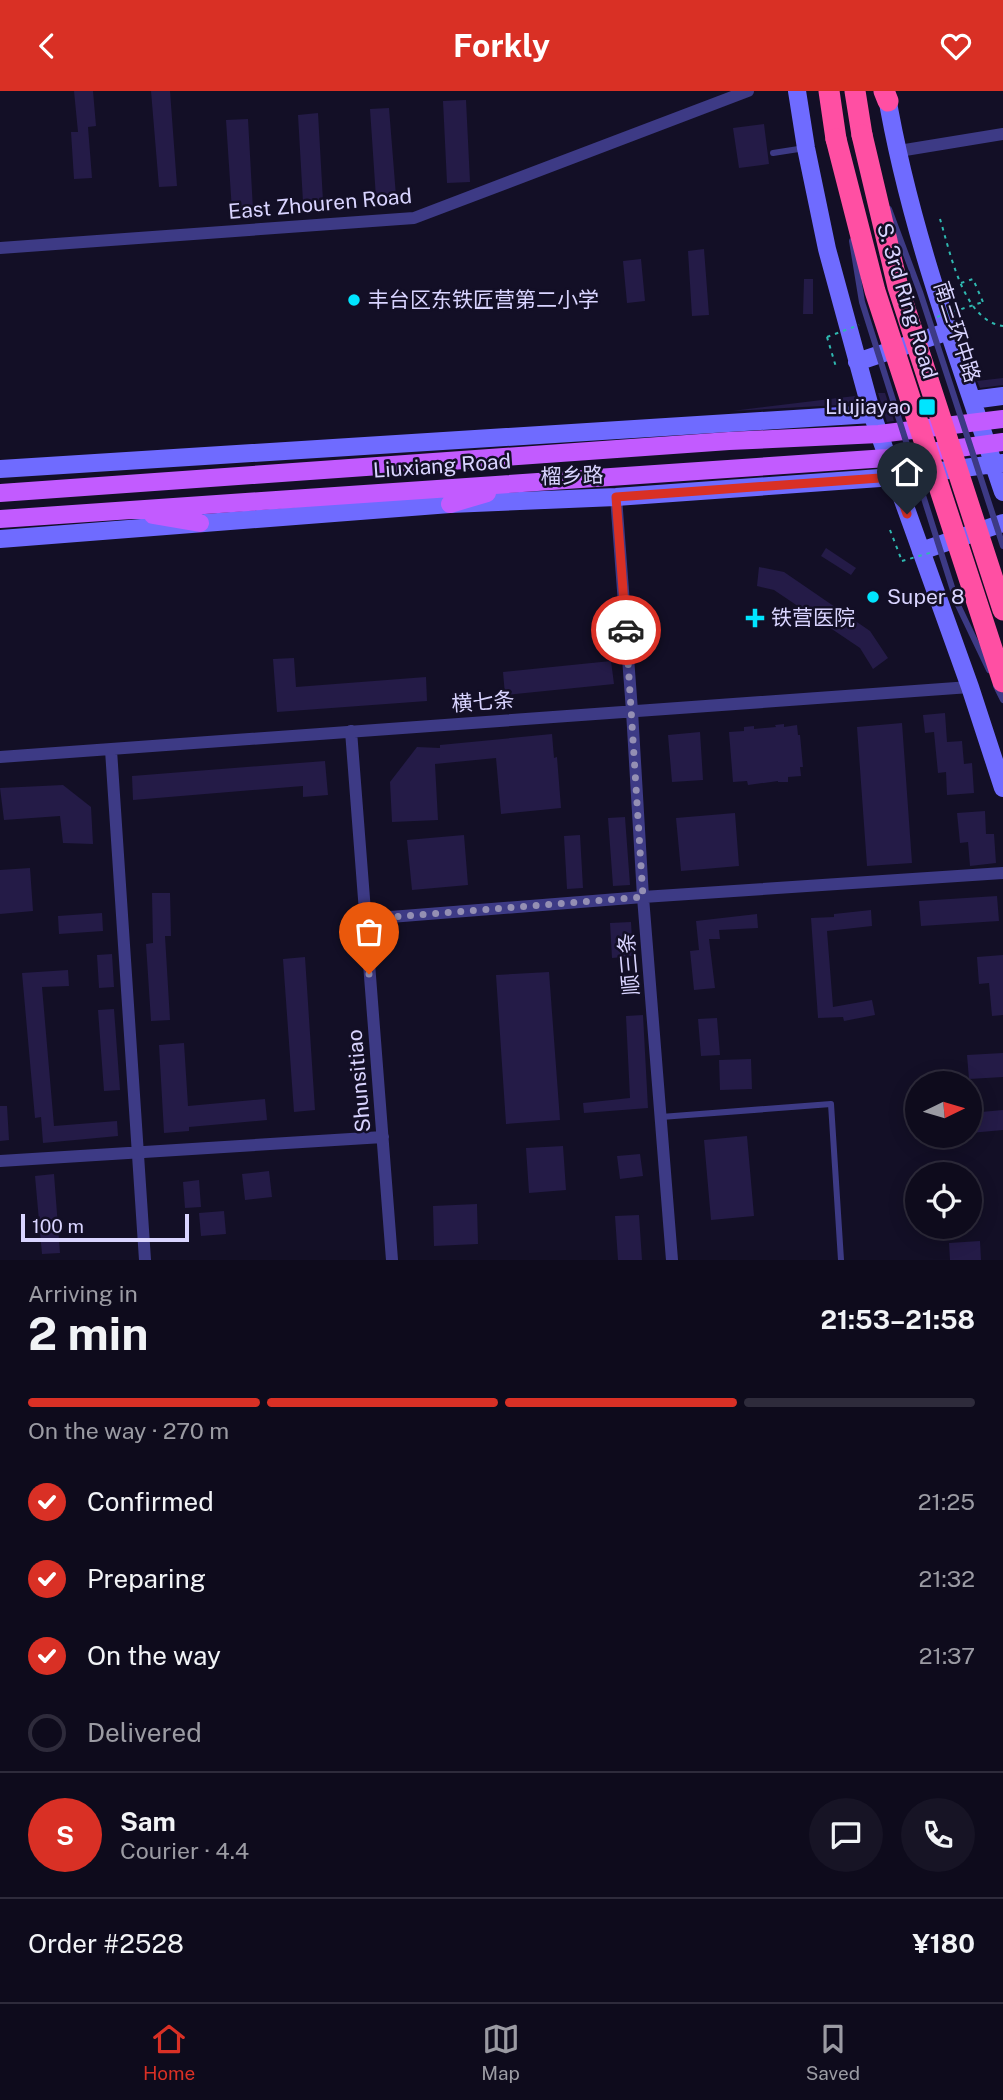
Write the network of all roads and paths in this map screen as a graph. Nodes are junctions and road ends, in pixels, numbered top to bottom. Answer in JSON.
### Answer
{"nodes":[{"id":1,"x":748,"y":91,"type":"edge"},
{"id":2,"x":797,"y":91,"type":"edge"},
{"id":3,"x":828,"y":91,"type":"edge"},
{"id":4,"x":855,"y":91,"type":"edge"},
{"id":5,"x":886,"y":94,"type":"edge"},
{"id":6,"x":1003,"y":134,"type":"edge"},
{"id":7,"x":862,"y":135,"type":"junction"},
{"id":8,"x":836,"y":139,"type":"junction"},
{"id":9,"x":806,"y":148,"type":"junction"},
{"id":10,"x":899,"y":152,"type":"junction"},
{"id":11,"x":772,"y":153,"type":"dead end"},
{"id":12,"x":940,"y":219,"type":"dead end"},
{"id":13,"x":849,"y":221,"type":"dead end"},
{"id":14,"x":851,"y":234,"type":"dead end"},
{"id":15,"x":0,"y":248,"type":"edge"},
{"id":16,"x":961,"y":283,"type":"junction"},
{"id":17,"x":983,"y":302,"type":"dead end"},
{"id":18,"x":1003,"y":326,"type":"edge"},
{"id":19,"x":949,"y":331,"type":"junction"},
{"id":20,"x":827,"y":337,"type":"dead end"},
{"id":21,"x":857,"y":362,"type":"junction"},
{"id":22,"x":836,"y":367,"type":"dead end"},
{"id":23,"x":1003,"y":396,"type":"edge"},
{"id":24,"x":972,"y":400,"type":"junction"},
{"id":25,"x":872,"y":414,"type":"junction"},
{"id":26,"x":1003,"y":419,"type":"edge"},
{"id":27,"x":979,"y":422,"type":"junction"},
{"id":28,"x":879,"y":434,"type":"junction"},
{"id":29,"x":995,"y":443,"type":"edge"},
{"id":30,"x":887,"y":457,"type":"junction"},
{"id":31,"x":998,"y":463,"type":"edge"},
{"id":32,"x":0,"y":469,"type":"edge"},
{"id":33,"x":894,"y":477,"type":"junction"},
{"id":34,"x":526,"y":483,"type":"junction"},
{"id":35,"x":1003,"y":492,"type":"edge"},
{"id":36,"x":0,"y":493,"type":"edge"},
{"id":37,"x":616,"y":497,"type":"junction"},
{"id":38,"x":450,"y":504,"type":"junction"},
{"id":39,"x":126,"y":510,"type":"junction"},
{"id":40,"x":0,"y":519,"type":"edge"},
{"id":41,"x":200,"y":523,"type":"junction"},
{"id":42,"x":1003,"y":523,"type":"edge"},
{"id":43,"x":890,"y":530,"type":"dead end"},
{"id":44,"x":0,"y":539,"type":"edge"},
{"id":45,"x":1003,"y":546,"type":"edge"},
{"id":46,"x":921,"y":551,"type":"junction"},
{"id":47,"x":902,"y":561,"type":"dead end"},
{"id":48,"x":1003,"y":610,"type":"edge"},
{"id":49,"x":1003,"y":682,"type":"edge"},
{"id":50,"x":970,"y":687,"type":"junction"},
{"id":51,"x":1003,"y":700,"type":"edge"},
{"id":52,"x":632,"y":711,"type":"junction"},
{"id":53,"x":351,"y":731,"type":"junction"},
{"id":54,"x":111,"y":750,"type":"junction"},
{"id":55,"x":0,"y":757,"type":"edge"},
{"id":56,"x":1003,"y":788,"type":"edge"},
{"id":57,"x":1003,"y":873,"type":"edge"},
{"id":58,"x":643,"y":897,"type":"junction"},
{"id":59,"x":365,"y":919,"type":"junction"},
{"id":60,"x":661,"y":1117,"type":"junction"},
{"id":61,"x":383,"y":1137,"type":"junction"},
{"id":62,"x":137,"y":1151,"type":"junction"},
{"id":63,"x":0,"y":1161,"type":"edge"},
{"id":64,"x":145,"y":1260,"type":"edge"},
{"id":65,"x":392,"y":1260,"type":"edge"},
{"id":66,"x":672,"y":1260,"type":"edge"},
{"id":67,"x":841,"y":1260,"type":"edge"}],
"edges":[{"from":1,"to":15,"type":"street","name":"East Zhouren Road"},
{"from":2,"to":9,"type":"street"},
{"from":3,"to":8,"type":"highway","name":"S. 3rd Ring Road"},
{"from":4,"to":7,"type":"highway"},
{"from":5,"to":10,"type":"street","name":"南三环中路"},
{"from":6,"to":10,"type":"street"},
{"from":7,"to":45,"type":"lane","name":"南三环中路","bridge":true},
{"from":7,"to":48,"type":"highway","bridge":true},
{"from":8,"to":13,"type":"lane","bridge":true},
{"from":8,"to":49,"type":"highway","name":"S. 3rd Ring Road","bridge":true},
{"from":9,"to":11,"type":"lane"},
{"from":9,"to":21,"type":"street"},
{"from":10,"to":19,"type":"street","name":"南三环中路"},
{"from":12,"to":16,"type":"path"},
{"from":14,"to":51,"type":"lane","bridge":true},
{"from":16,"to":17,"type":"path"},
{"from":16,"to":18,"type":"path"},
{"from":19,"to":21,"type":"street"},
{"from":19,"to":24,"type":"street","name":"南三环中路"},
{"from":20,"to":22,"type":"path"},
{"from":21,"to":25,"type":"street"},
{"from":23,"to":24,"type":"street"},
{"from":24,"to":27,"type":"street","name":"南三环中路"},
{"from":25,"to":28,"type":"street"},
{"from":25,"to":32,"type":"street","name":"榴乡路"},
{"from":26,"to":27,"type":"main road","name":"Liuxiang Road"},
{"from":27,"to":28,"type":"main road","name":"Liuxiang Road"},
{"from":27,"to":29,"type":"street","name":"南三环中路"},
{"from":28,"to":30,"type":"street"},
{"from":28,"to":36,"type":"main road","name":"Liuxiang Road"},
{"from":29,"to":30,"type":"main road","name":"Liuxiang Road"},
{"from":29,"to":31,"type":"street","name":"南三环中路"},
{"from":30,"to":33,"type":"street"},
{"from":30,"to":34,"type":"main road","name":"Liuxiang Road"},
{"from":31,"to":33,"type":"street","name":"榴乡路"},
{"from":31,"to":35,"type":"street","name":"南三环中路"},
{"from":33,"to":37,"type":"street","name":"榴乡路"},
{"from":33,"to":46,"type":"street"},
{"from":34,"to":38,"type":"main road"},
{"from":34,"to":39,"type":"main road","name":"Liuxiang Road"},
{"from":37,"to":38,"type":"street","name":"榴乡路"},
{"from":37,"to":52,"type":"street","name":"顺三条"},
{"from":38,"to":41,"type":"street","name":"榴乡路"},
{"from":39,"to":40,"type":"main road","name":"Liuxiang Road"},
{"from":39,"to":41,"type":"main road"},
{"from":41,"to":44,"type":"street","name":"榴乡路"},
{"from":42,"to":46,"type":"street"},
{"from":43,"to":47,"type":"path"},
{"from":46,"to":50,"type":"street"},
{"from":50,"to":52,"type":"street","name":"横七条"},
{"from":50,"to":56,"type":"street"},
{"from":52,"to":53,"type":"street","name":"横七条"},
{"from":52,"to":58,"type":"street","name":"顺三条"},
{"from":53,"to":54,"type":"street","name":"横七条"},
{"from":53,"to":59,"type":"street","name":"Shunsitiao"},
{"from":54,"to":55,"type":"street","name":"横七条"},
{"from":54,"to":62,"type":"street"},
{"from":57,"to":58,"type":"street"},
{"from":58,"to":59,"type":"street"},
{"from":58,"to":60,"type":"street","name":"顺三条"},
{"from":59,"to":61,"type":"street","name":"Shunsitiao"},
{"from":60,"to":66,"type":"street","name":"顺三条"},
{"from":60,"to":67,"type":"lane"},
{"from":61,"to":62,"type":"street"},
{"from":61,"to":65,"type":"street","name":"Shunsitiao"},
{"from":62,"to":63,"type":"street"},
{"from":62,"to":64,"type":"street"}]}
